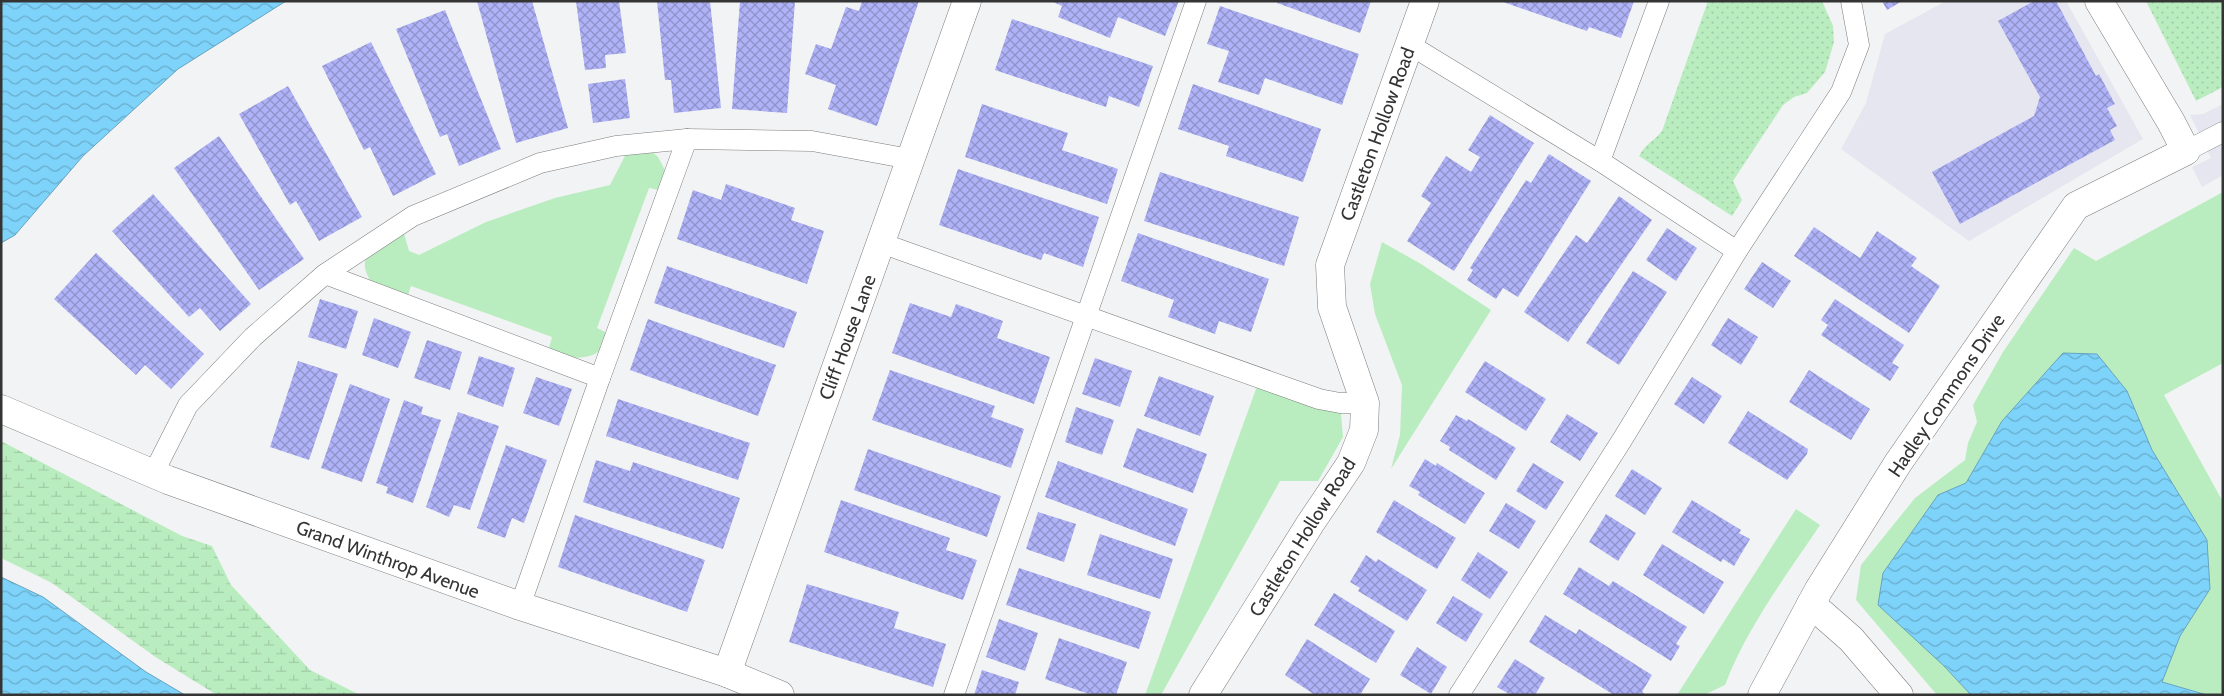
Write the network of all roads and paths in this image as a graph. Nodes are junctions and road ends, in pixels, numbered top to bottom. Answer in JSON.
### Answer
{"nodes":[{"id":1,"x":967,"y":1,"type":"edge"},
{"id":2,"x":1196,"y":1,"type":"edge"},
{"id":3,"x":1426,"y":1,"type":"edge"},
{"id":4,"x":1660,"y":1,"type":"edge"},
{"id":5,"x":1851,"y":1,"type":"edge"},
{"id":6,"x":2099,"y":1,"type":"edge"},
{"id":7,"x":1410,"y":45,"type":"junction"},
{"id":8,"x":2223,"y":132,"type":"edge"},
{"id":9,"x":687,"y":139,"type":"junction"},
{"id":10,"x":2186,"y":151,"type":"junction"},
{"id":11,"x":910,"y":159,"type":"junction"},
{"id":12,"x":1600,"y":161,"type":"junction"},
{"id":13,"x":881,"y":243,"type":"junction"},
{"id":14,"x":1737,"y":251,"type":"junction"},
{"id":15,"x":325,"y":274,"type":"junction"},
{"id":16,"x":1085,"y":316,"type":"junction"},
{"id":17,"x":600,"y":378,"type":"junction"},
{"id":18,"x":1365,"y":403,"type":"junction"},
{"id":19,"x":1,"y":409,"type":"edge"},
{"id":20,"x":153,"y":474,"type":"junction"},
{"id":21,"x":1811,"y":604,"type":"junction"},
{"id":22,"x":520,"y":606,"type":"junction"},
{"id":23,"x":726,"y":673,"type":"junction"},
{"id":24,"x":780,"y":695,"type":"edge"},
{"id":25,"x":954,"y":695,"type":"edge"},
{"id":26,"x":1203,"y":695,"type":"edge"},
{"id":27,"x":1459,"y":695,"type":"edge"},
{"id":28,"x":1762,"y":695,"type":"edge"},
{"id":29,"x":1899,"y":695,"type":"edge"}],
"edges":[{"from":1,"to":11,"type":"street","name":"Cliff House Lane"},
{"from":2,"to":16,"type":"lane"},
{"from":3,"to":7,"type":"street","name":"Castleton Hollow Road"},
{"from":4,"to":12,"type":"lane"},
{"from":5,"to":14,"type":"lane"},
{"from":6,"to":10,"type":"street"},
{"from":7,"to":12,"type":"lane"},
{"from":7,"to":18,"type":"street","name":"Castleton Hollow Road"},
{"from":8,"to":10,"type":"lane"},
{"from":9,"to":11,"type":"lane"},
{"from":9,"to":15,"type":"lane"},
{"from":9,"to":17,"type":"lane"},
{"from":10,"to":21,"type":"street","name":"Hadley Commons Drive"},
{"from":11,"to":13,"type":"street","name":"Cliff House Lane"},
{"from":12,"to":14,"type":"lane"},
{"from":13,"to":16,"type":"lane"},
{"from":13,"to":23,"type":"street","name":"Cliff House Lane"},
{"from":14,"to":27,"type":"lane"},
{"from":15,"to":17,"type":"lane"},
{"from":15,"to":20,"type":"lane"},
{"from":16,"to":18,"type":"lane"},
{"from":16,"to":25,"type":"lane"},
{"from":17,"to":22,"type":"lane"},
{"from":18,"to":26,"type":"street","name":"Castleton Hollow Road"},
{"from":19,"to":20,"type":"street","name":"Grand Winthrop Avenue"},
{"from":20,"to":22,"type":"street","name":"Grand Winthrop Avenue"},
{"from":21,"to":28,"type":"street","name":"Hadley Commons Drive"},
{"from":21,"to":29,"type":"street"},
{"from":22,"to":23,"type":"street","name":"Grand Winthrop Avenue"},
{"from":23,"to":24,"type":"street","name":"Grand Winthrop Avenue"}]}
